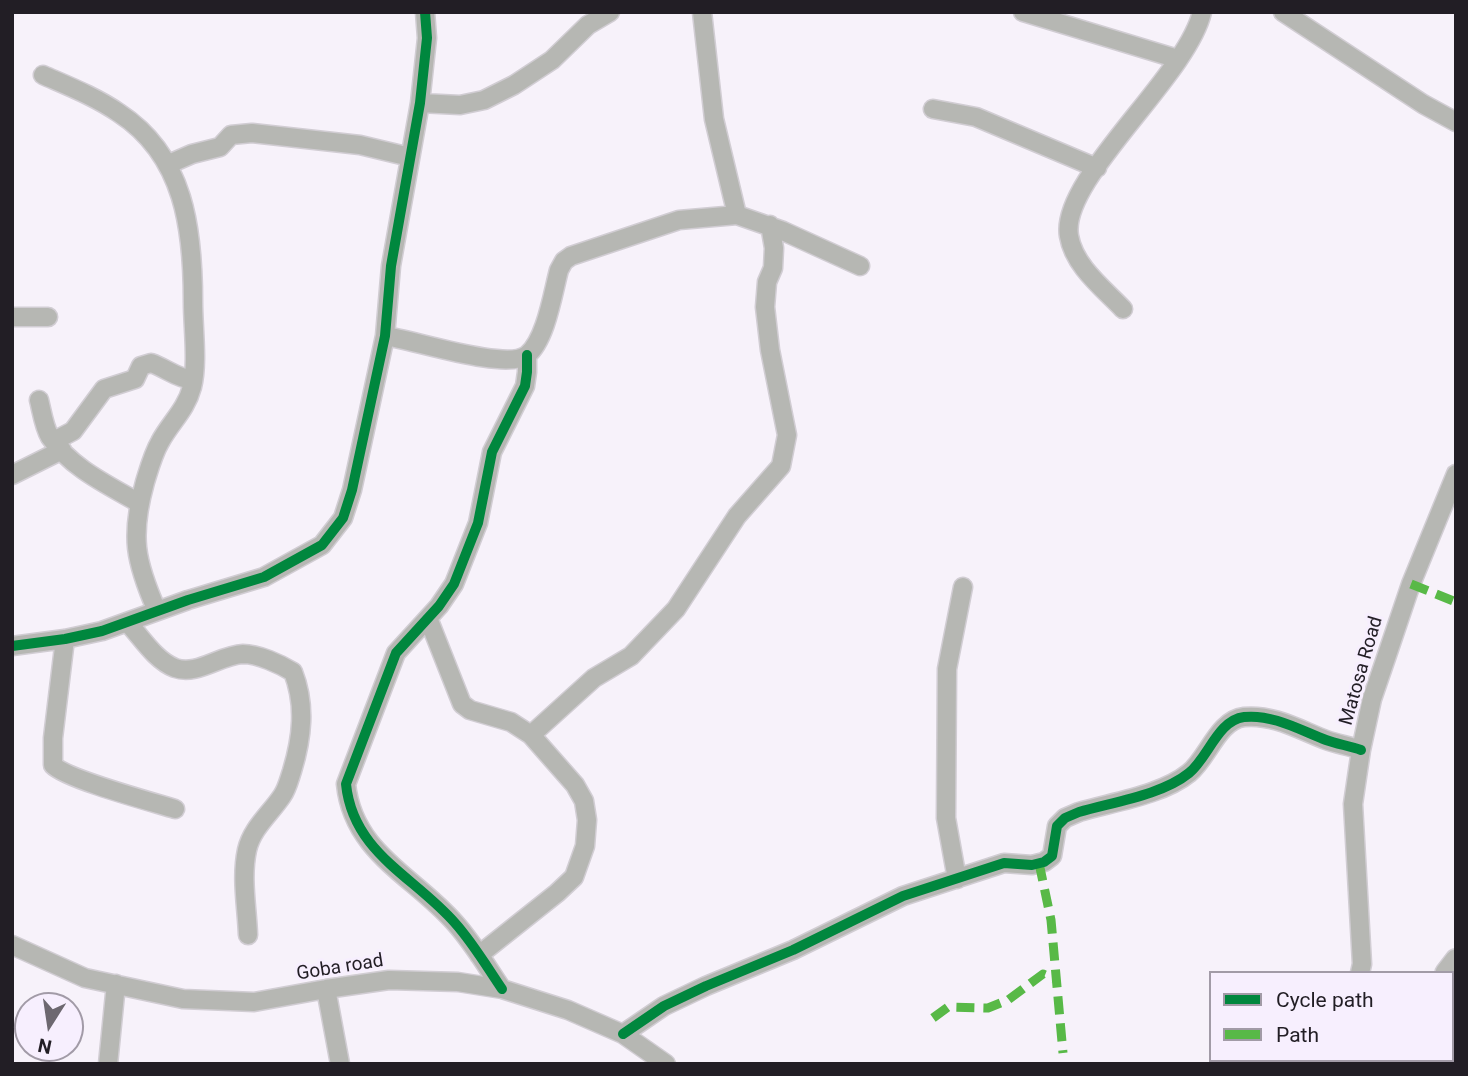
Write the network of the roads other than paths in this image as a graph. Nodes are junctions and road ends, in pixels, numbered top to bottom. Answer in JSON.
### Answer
{"nodes":[{"id":1,"x":425,"y":12,"type":"edge"},
{"id":2,"x":610,"y":12,"type":"edge"},
{"id":3,"x":702,"y":12,"type":"edge"},
{"id":4,"x":1023,"y":12,"type":"edge"},
{"id":5,"x":1202,"y":12,"type":"edge"},
{"id":6,"x":1283,"y":12,"type":"edge"},
{"id":7,"x":1178,"y":59,"type":"junction"},
{"id":8,"x":43,"y":75,"type":"dead end"},
{"id":9,"x":420,"y":103,"type":"junction"},
{"id":10,"x":933,"y":109,"type":"dead end"},
{"id":11,"x":1456,"y":122,"type":"edge"},
{"id":12,"x":410,"y":157,"type":"junction"},
{"id":13,"x":169,"y":164,"type":"junction"},
{"id":14,"x":1097,"y":168,"type":"junction"},
{"id":15,"x":737,"y":215,"type":"junction"},
{"id":16,"x":770,"y":225,"type":"junction"},
{"id":17,"x":860,"y":267,"type":"dead end"},
{"id":18,"x":1122,"y":309,"type":"dead end"},
{"id":19,"x":12,"y":317,"type":"edge"},
{"id":20,"x":48,"y":317,"type":"dead end"},
{"id":21,"x":385,"y":336,"type":"junction"},
{"id":22,"x":527,"y":355,"type":"junction"},
{"id":23,"x":192,"y":380,"type":"junction"},
{"id":24,"x":39,"y":400,"type":"dead end"},
{"id":25,"x":58,"y":445,"type":"junction"},
{"id":26,"x":1456,"y":474,"type":"edge"},
{"id":27,"x":12,"y":475,"type":"edge"},
{"id":28,"x":139,"y":503,"type":"junction"},
{"id":29,"x":963,"y":587,"type":"dead end"},
{"id":30,"x":157,"y":611,"type":"junction"},
{"id":31,"x":428,"y":618,"type":"junction"},
{"id":32,"x":128,"y":623,"type":"junction"},
{"id":33,"x":65,"y":639,"type":"junction"},
{"id":34,"x":12,"y":646,"type":"edge"},
{"id":35,"x":531,"y":735,"type":"junction"},
{"id":36,"x":1362,"y":750,"type":"junction"},
{"id":37,"x":176,"y":809,"type":"dead end"},
{"id":38,"x":957,"y":879,"type":"junction"},
{"id":39,"x":1360,"y":932,"type":"junction"},
{"id":40,"x":248,"y":936,"type":"dead end"},
{"id":41,"x":12,"y":945,"type":"edge"},
{"id":42,"x":480,"y":956,"type":"junction"},
{"id":43,"x":1360,"y":971,"type":"edge"},
{"id":44,"x":1376,"y":971,"type":"edge"},
{"id":45,"x":116,"y":984,"type":"junction"},
{"id":46,"x":326,"y":989,"type":"junction"},
{"id":47,"x":502,"y":989,"type":"junction"},
{"id":48,"x":623,"y":1034,"type":"junction"},
{"id":49,"x":664,"y":1063,"type":"edge"},
{"id":50,"x":108,"y":1064,"type":"edge"},
{"id":51,"x":340,"y":1064,"type":"edge"}],
"edges":[{"from":1,"to":9,"type":"street"},
{"from":2,"to":9,"type":"street"},
{"from":3,"to":15,"type":"street"},
{"from":4,"to":7,"type":"street"},
{"from":5,"to":7,"type":"street"},
{"from":6,"to":11,"type":"street"},
{"from":7,"to":14,"type":"street"},
{"from":8,"to":13,"type":"street"},
{"from":9,"to":12,"type":"street"},
{"from":10,"to":14,"type":"street"},
{"from":12,"to":13,"type":"street"},
{"from":12,"to":21,"type":"street"},
{"from":13,"to":23,"type":"street"},
{"from":14,"to":18,"type":"street"},
{"from":15,"to":16,"type":"street"},
{"from":15,"to":22,"type":"street"},
{"from":16,"to":17,"type":"street"},
{"from":16,"to":35,"type":"street"},
{"from":19,"to":20,"type":"street"},
{"from":21,"to":22,"type":"street"},
{"from":21,"to":30,"type":"street"},
{"from":22,"to":31,"type":"street"},
{"from":23,"to":25,"type":"street"},
{"from":23,"to":28,"type":"street"},
{"from":24,"to":25,"type":"street"},
{"from":25,"to":27,"type":"street"},
{"from":25,"to":28,"type":"street"},
{"from":26,"to":36,"type":"street","name":"Matosa Road"},
{"from":28,"to":30,"type":"street"},
{"from":29,"to":38,"type":"street"},
{"from":30,"to":32,"type":"street"},
{"from":31,"to":35,"type":"street"},
{"from":31,"to":42,"type":"street"},
{"from":32,"to":33,"type":"street"},
{"from":32,"to":40,"type":"street"},
{"from":33,"to":34,"type":"street"},
{"from":33,"to":37,"type":"street"},
{"from":35,"to":42,"type":"street"},
{"from":36,"to":38,"type":"street"},
{"from":36,"to":39,"type":"street","name":"Matosa Road"},
{"from":38,"to":48,"type":"street"},
{"from":39,"to":43,"type":"street","name":"Matosa Road"},
{"from":39,"to":44,"type":"street","name":"Matosa Road"},
{"from":41,"to":45,"type":"street","name":"Goba road"},
{"from":42,"to":47,"type":"street"},
{"from":45,"to":46,"type":"street","name":"Goba road"},
{"from":45,"to":50,"type":"street"},
{"from":46,"to":47,"type":"street","name":"Goba road"},
{"from":46,"to":51,"type":"street"},
{"from":47,"to":48,"type":"street","name":"Goba road"},
{"from":48,"to":49,"type":"street","name":"Goba road"}]}
